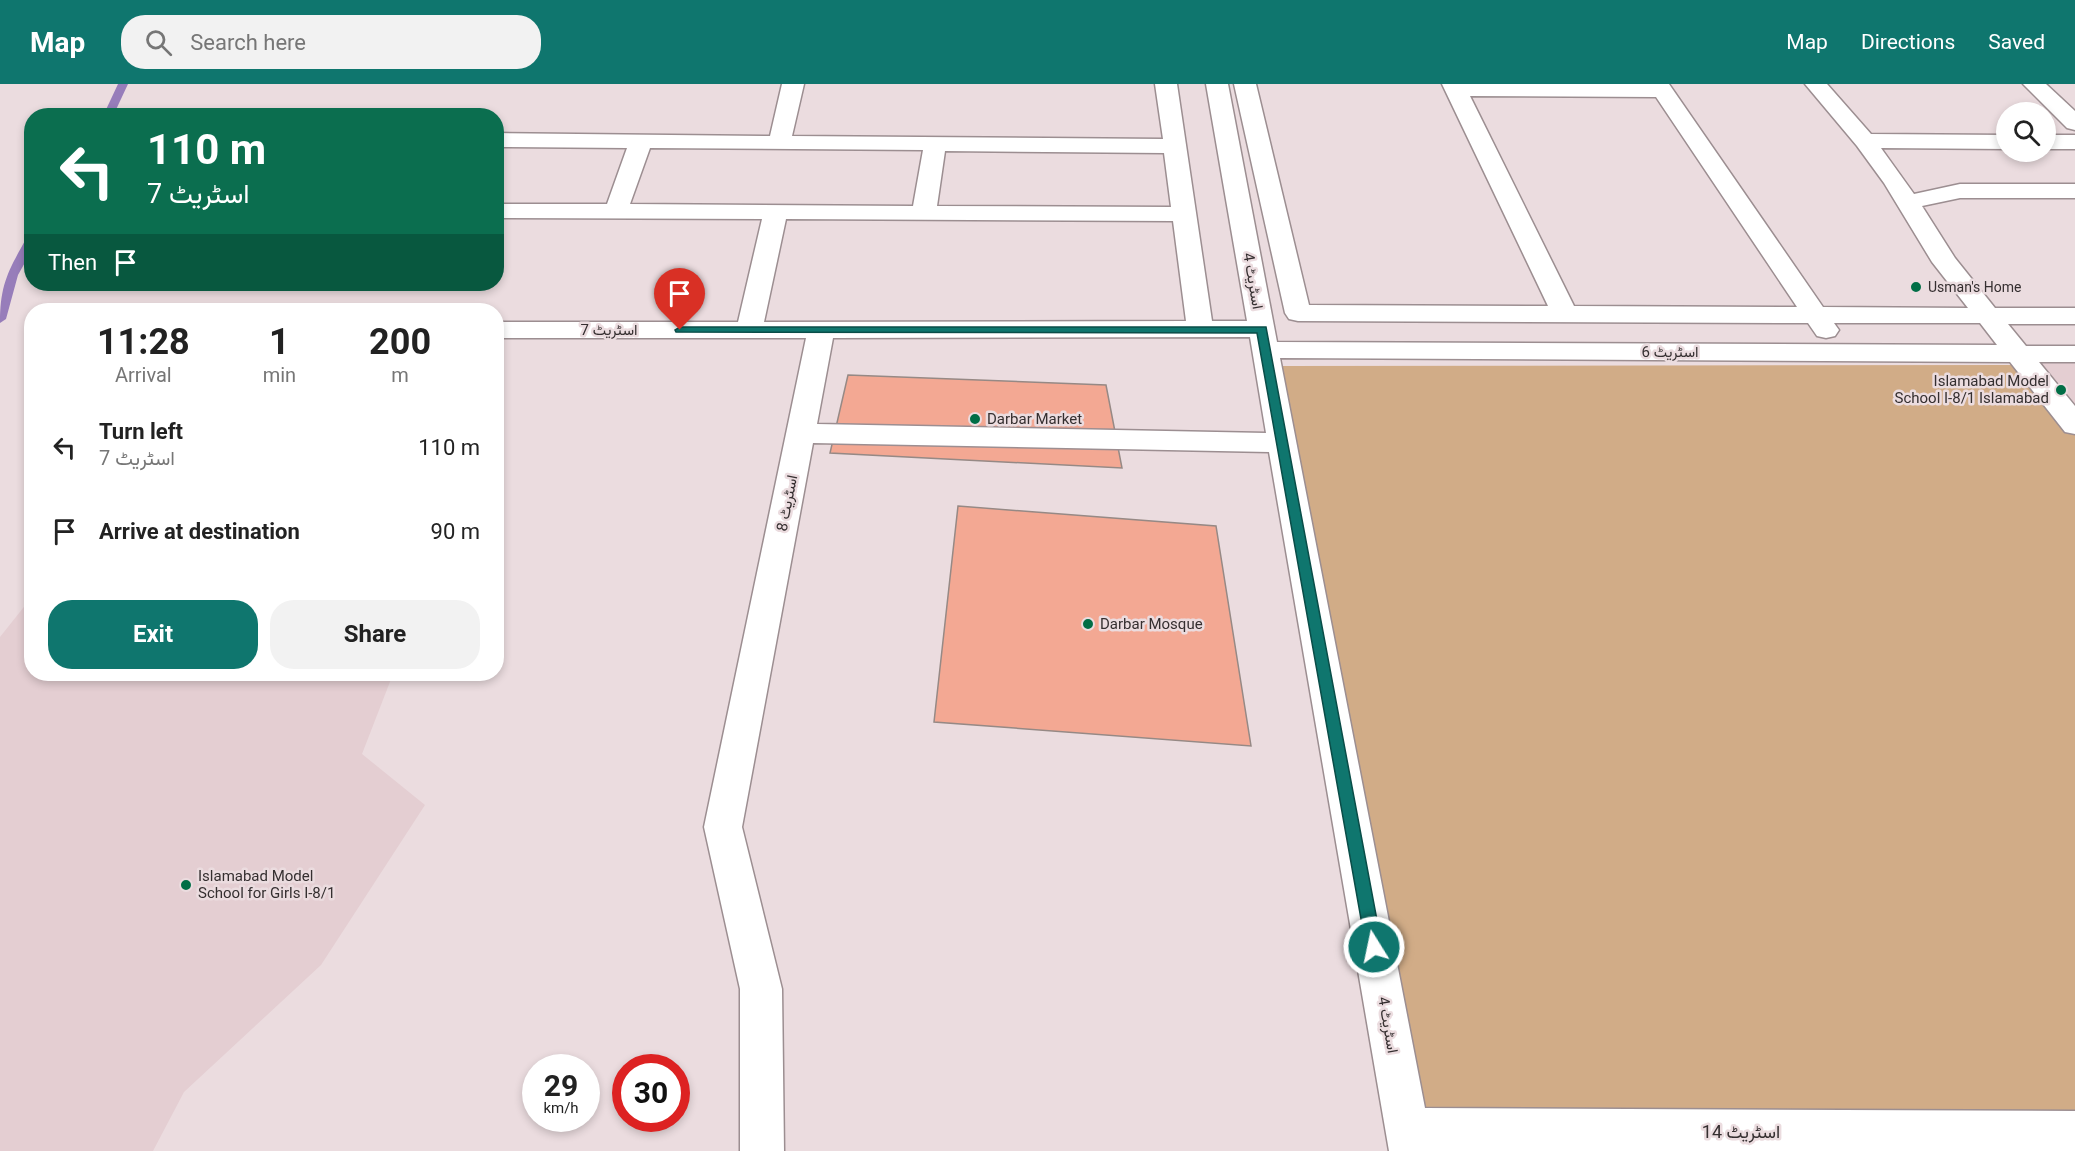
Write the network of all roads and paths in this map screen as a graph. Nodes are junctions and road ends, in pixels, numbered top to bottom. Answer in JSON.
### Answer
{"nodes":[{"id":1,"x":793,"y":84,"type":"edge"},
{"id":2,"x":1166,"y":84,"type":"edge"},
{"id":3,"x":1218,"y":84,"type":"edge"},
{"id":4,"x":1245,"y":84,"type":"edge"},
{"id":5,"x":1816,"y":84,"type":"edge"},
{"id":6,"x":2034,"y":84,"type":"edge"},
{"id":7,"x":1454,"y":87,"type":"edge"},
{"id":8,"x":1660,"y":87,"type":"edge"},
{"id":9,"x":2075,"y":123,"type":"edge"},
{"id":10,"x":504,"y":140,"type":"edge"},
{"id":11,"x":641,"y":141,"type":"junction"},
{"id":12,"x":1865,"y":141,"type":"junction"},
{"id":13,"x":1996,"y":141,"type":"edge"},
{"id":14,"x":780,"y":142,"type":"junction"},
{"id":15,"x":2056,"y":142,"type":"edge"},
{"id":16,"x":2075,"y":142,"type":"edge"},
{"id":17,"x":935,"y":143,"type":"junction"},
{"id":18,"x":1174,"y":146,"type":"junction"},
{"id":19,"x":2075,"y":191,"type":"edge"},
{"id":20,"x":1910,"y":202,"type":"junction"},
{"id":21,"x":504,"y":211,"type":"edge"},
{"id":22,"x":616,"y":211,"type":"junction"},
{"id":23,"x":776,"y":212,"type":"junction"},
{"id":24,"x":924,"y":213,"type":"junction"},
{"id":25,"x":1184,"y":214,"type":"junction"},
{"id":26,"x":1565,"y":314,"type":"junction"},
{"id":27,"x":1816,"y":315,"type":"junction"},
{"id":28,"x":2075,"y":316,"type":"edge"},
{"id":29,"x":1988,"y":317,"type":"junction"},
{"id":30,"x":504,"y":330,"type":"edge"},
{"id":31,"x":749,"y":330,"type":"junction"},
{"id":32,"x":821,"y":330,"type":"junction"},
{"id":33,"x":1200,"y":330,"type":"junction"},
{"id":34,"x":1264,"y":339,"type":"junction"},
{"id":35,"x":1842,"y":352,"type":"junction"},
{"id":36,"x":2017,"y":354,"type":"junction"},
{"id":37,"x":2075,"y":354,"type":"edge"},
{"id":38,"x":2075,"y":425,"type":"edge"},
{"id":39,"x":801,"y":433,"type":"junction"},
{"id":40,"x":1282,"y":443,"type":"junction"},
{"id":41,"x":2075,"y":1133,"type":"edge"},
{"id":42,"x":1409,"y":1141,"type":"edge"},
{"id":43,"x":762,"y":1151,"type":"edge"}],
"edges":[{"from":1,"to":14,"type":"street"},
{"from":2,"to":18,"type":"street"},
{"from":3,"to":34,"type":"street","name":"اسٹریٹ 4"},
{"from":4,"to":26,"type":"street"},
{"from":5,"to":12,"type":"street"},
{"from":6,"to":9,"type":"street"},
{"from":7,"to":8,"type":"street"},
{"from":7,"to":26,"type":"street"},
{"from":8,"to":27,"type":"street"},
{"from":10,"to":11,"type":"street"},
{"from":11,"to":14,"type":"street"},
{"from":11,"to":22,"type":"street"},
{"from":12,"to":13,"type":"street"},
{"from":12,"to":20,"type":"street"},
{"from":14,"to":17,"type":"street"},
{"from":15,"to":16,"type":"street"},
{"from":17,"to":18,"type":"street"},
{"from":17,"to":24,"type":"street"},
{"from":18,"to":25,"type":"street"},
{"from":19,"to":20,"type":"street"},
{"from":20,"to":29,"type":"street"},
{"from":21,"to":22,"type":"street"},
{"from":22,"to":23,"type":"street"},
{"from":23,"to":24,"type":"street"},
{"from":23,"to":31,"type":"street"},
{"from":24,"to":25,"type":"street"},
{"from":25,"to":33,"type":"street"},
{"from":26,"to":27,"type":"street"},
{"from":27,"to":29,"type":"street"},
{"from":27,"to":35,"type":"street"},
{"from":28,"to":29,"type":"street"},
{"from":29,"to":36,"type":"street"},
{"from":30,"to":31,"type":"street","name":"اسٹریٹ 7"},
{"from":31,"to":32,"type":"street","name":"اسٹریٹ 7"},
{"from":32,"to":33,"type":"street","name":"اسٹریٹ 7"},
{"from":32,"to":39,"type":"street","name":"اسٹریٹ 8"},
{"from":33,"to":34,"type":"street","name":"اسٹریٹ 7"},
{"from":34,"to":35,"type":"street","name":"اسٹریٹ 6"},
{"from":34,"to":40,"type":"street","name":"اسٹریٹ 4"},
{"from":35,"to":36,"type":"street","name":"اسٹریٹ 6"},
{"from":36,"to":37,"type":"street","name":"اسٹریٹ 6"},
{"from":36,"to":38,"type":"street"},
{"from":39,"to":40,"type":"street"},
{"from":39,"to":43,"type":"street","name":"اسٹریٹ 8"},
{"from":40,"to":42,"type":"street","name":"اسٹریٹ 4"},
{"from":41,"to":42,"type":"street","name":"اسٹریٹ 14"}]}
